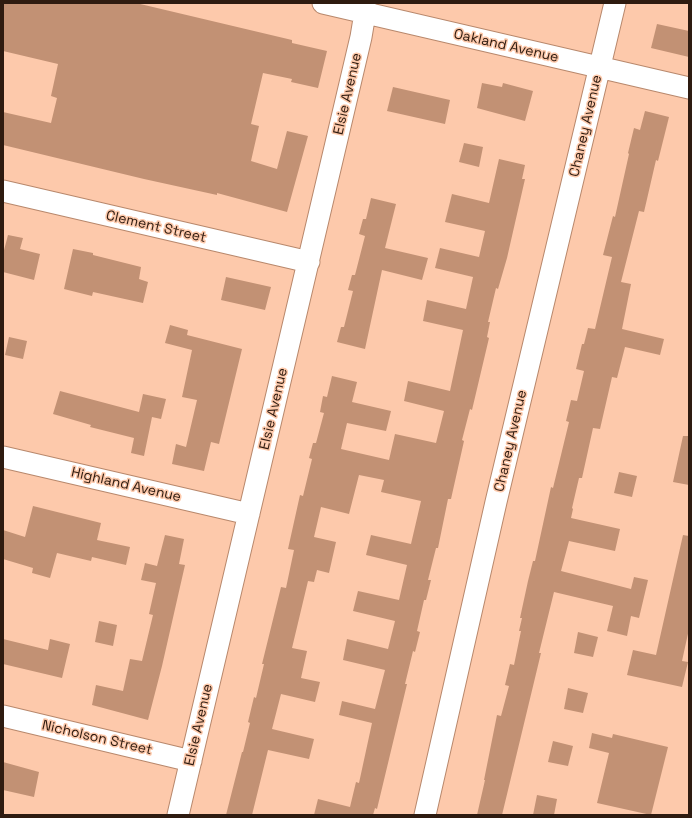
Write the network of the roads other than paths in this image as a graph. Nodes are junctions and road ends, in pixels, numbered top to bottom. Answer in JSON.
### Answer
{"nodes":[{"id":1,"x":323,"y":3,"type":"edge"},
{"id":2,"x":615,"y":3,"type":"edge"},
{"id":3,"x":365,"y":8,"type":"edge"},
{"id":4,"x":600,"y":68,"type":"junction"},
{"id":5,"x":689,"y":88,"type":"edge"},
{"id":6,"x":3,"y":191,"type":"edge"},
{"id":7,"x":308,"y":262,"type":"junction"},
{"id":8,"x":3,"y":457,"type":"edge"},
{"id":9,"x":249,"y":514,"type":"junction"},
{"id":10,"x":3,"y":716,"type":"edge"},
{"id":11,"x":191,"y":761,"type":"junction"},
{"id":12,"x":178,"y":815,"type":"edge"},
{"id":13,"x":425,"y":815,"type":"edge"}],
"edges":[{"from":1,"to":3,"type":"street","name":"Oakland Avenue"},
{"from":2,"to":4,"type":"street","name":"Chaney Avenue"},
{"from":3,"to":4,"type":"street","name":"Oakland Avenue"},
{"from":3,"to":7,"type":"street","name":"Elsie Avenue"},
{"from":4,"to":5,"type":"street","name":"Oakland Avenue"},
{"from":4,"to":13,"type":"street","name":"Chaney Avenue"},
{"from":6,"to":7,"type":"street","name":"Clement Street"},
{"from":7,"to":9,"type":"street","name":"Elsie Avenue"},
{"from":8,"to":9,"type":"street","name":"Highland Avenue"},
{"from":9,"to":11,"type":"street","name":"Elsie Avenue"},
{"from":10,"to":11,"type":"street","name":"Nicholson Street"},
{"from":11,"to":12,"type":"street","name":"Elsie Avenue"}]}
